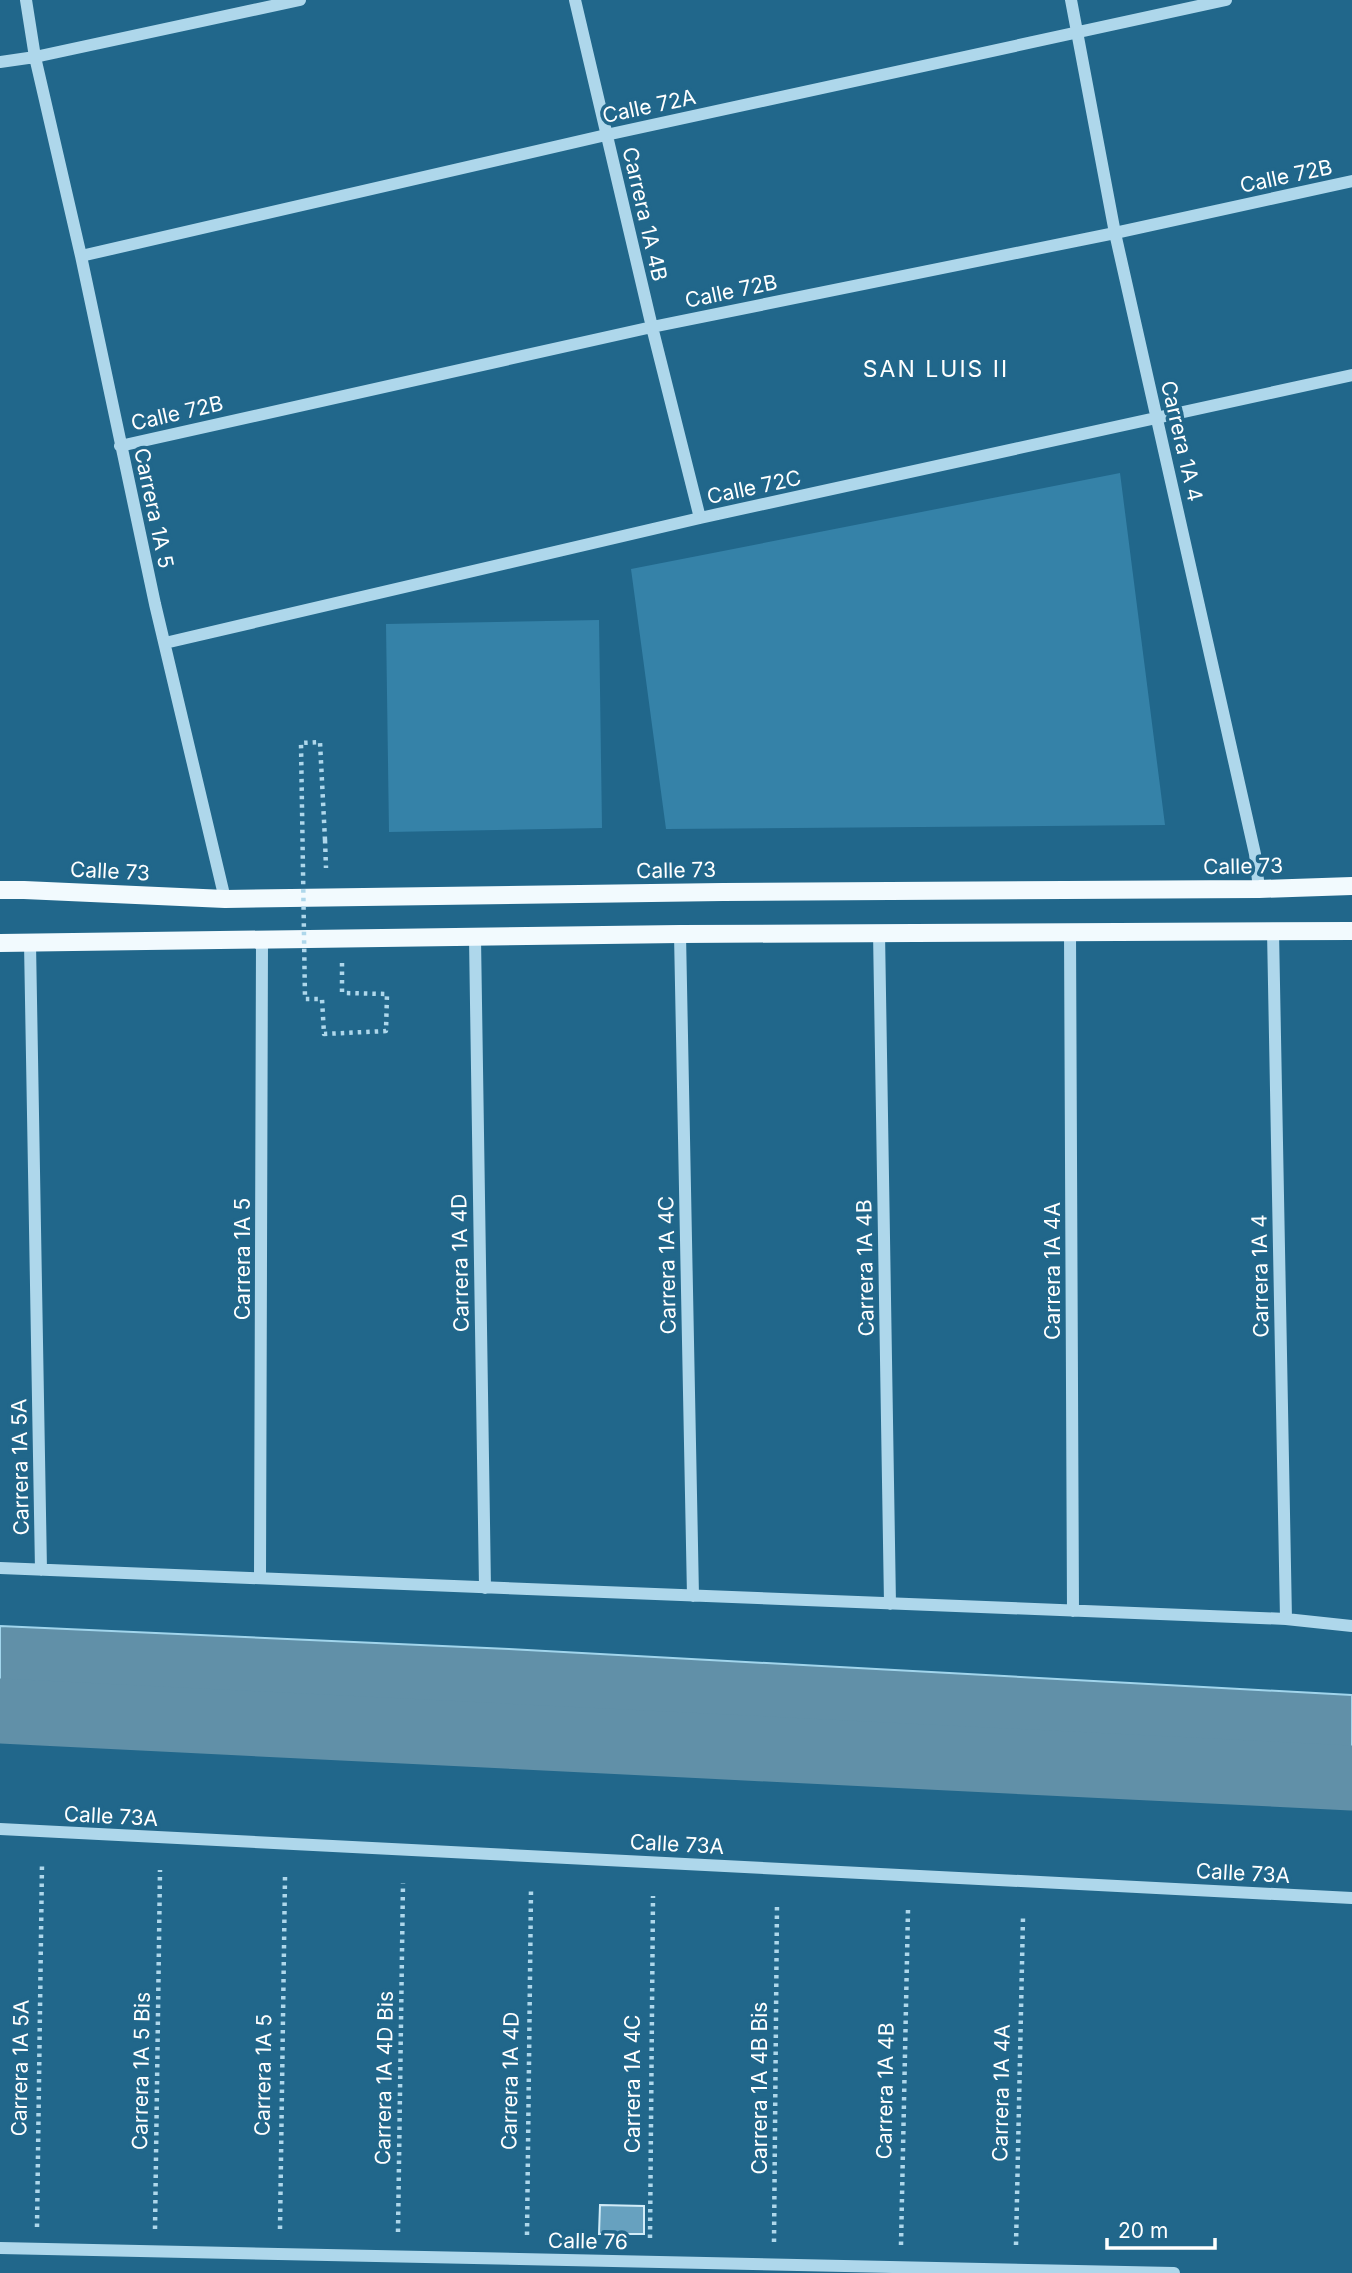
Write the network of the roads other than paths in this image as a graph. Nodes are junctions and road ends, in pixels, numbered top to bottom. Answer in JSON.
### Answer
{"nodes":[{"id":1,"x":26,"y":0,"type":"edge"},
{"id":2,"x":300,"y":0,"type":"edge"},
{"id":3,"x":575,"y":0,"type":"edge"},
{"id":4,"x":1071,"y":0,"type":"edge"},
{"id":5,"x":1226,"y":0,"type":"edge"},
{"id":6,"x":1078,"y":33,"type":"junction"},
{"id":7,"x":35,"y":57,"type":"junction"},
{"id":8,"x":0,"y":62,"type":"edge"},
{"id":9,"x":607,"y":135,"type":"junction"},
{"id":10,"x":1352,"y":181,"type":"edge"},
{"id":11,"x":1115,"y":233,"type":"junction"},
{"id":12,"x":81,"y":256,"type":"junction"},
{"id":13,"x":652,"y":327,"type":"junction"},
{"id":14,"x":1352,"y":375,"type":"edge"},
{"id":15,"x":1157,"y":418,"type":"junction"},
{"id":16,"x":120,"y":446,"type":"junction"},
{"id":17,"x":700,"y":518,"type":"junction"},
{"id":18,"x":165,"y":643,"type":"junction"},
{"id":19,"x":1352,"y":886,"type":"edge"},
{"id":20,"x":1259,"y":889,"type":"junction"},
{"id":21,"x":0,"y":891,"type":"edge"},
{"id":22,"x":225,"y":899,"type":"junction"},
{"id":23,"x":1273,"y":931,"type":"junction"},
{"id":24,"x":1352,"y":931,"type":"edge"},
{"id":25,"x":1070,"y":932,"type":"junction"},
{"id":26,"x":879,"y":933,"type":"junction"},
{"id":27,"x":680,"y":934,"type":"junction"},
{"id":28,"x":474,"y":938,"type":"junction"},
{"id":29,"x":262,"y":940,"type":"junction"},
{"id":30,"x":0,"y":943,"type":"edge"},
{"id":31,"x":30,"y":943,"type":"junction"},
{"id":32,"x":0,"y":1568,"type":"edge"},
{"id":33,"x":41,"y":1570,"type":"junction"},
{"id":34,"x":260,"y":1578,"type":"junction"},
{"id":35,"x":485,"y":1588,"type":"junction"},
{"id":36,"x":694,"y":1596,"type":"junction"},
{"id":37,"x":890,"y":1604,"type":"junction"},
{"id":38,"x":1073,"y":1611,"type":"junction"},
{"id":39,"x":1286,"y":1619,"type":"junction"},
{"id":40,"x":1352,"y":1626,"type":"edge"},
{"id":41,"x":0,"y":1829,"type":"edge"},
{"id":42,"x":1352,"y":1898,"type":"edge"},
{"id":43,"x":0,"y":2248,"type":"edge"},
{"id":44,"x":1174,"y":2273,"type":"edge"}],
"edges":[{"from":1,"to":7,"type":"street","name":"Carrera 1A 5"},
{"from":2,"to":7,"type":"street"},
{"from":3,"to":9,"type":"street","name":"Carrera 1A 4B"},
{"from":4,"to":6,"type":"street","name":"Carrera 1A 4"},
{"from":5,"to":6,"type":"street","name":"Calle 72A"},
{"from":6,"to":9,"type":"street","name":"Calle 72A"},
{"from":6,"to":11,"type":"street","name":"Carrera 1A 4"},
{"from":7,"to":8,"type":"street"},
{"from":7,"to":12,"type":"street","name":"Carrera 1A 5"},
{"from":9,"to":12,"type":"street","name":"Calle 72A"},
{"from":9,"to":13,"type":"street","name":"Carrera 1A 4B"},
{"from":10,"to":11,"type":"street","name":"Calle 72B"},
{"from":11,"to":13,"type":"street","name":"Calle 72B"},
{"from":11,"to":15,"type":"street","name":"Carrera 1A 4"},
{"from":12,"to":16,"type":"street","name":"Carrera 1A 5"},
{"from":13,"to":16,"type":"street","name":"Calle 72B"},
{"from":13,"to":17,"type":"street","name":"Carrera 1A 4B"},
{"from":14,"to":15,"type":"street","name":"Calle 72C"},
{"from":15,"to":17,"type":"street","name":"Calle 72C"},
{"from":15,"to":20,"type":"street","name":"Carrera 1A 4"},
{"from":16,"to":18,"type":"street","name":"Carrera 1A 5"},
{"from":17,"to":18,"type":"street","name":"Calle 72C"},
{"from":18,"to":22,"type":"street","name":"Carrera 1A 5"},
{"from":19,"to":20,"type":"main road","name":"Calle 73"},
{"from":20,"to":22,"type":"main road","name":"Calle 73"},
{"from":21,"to":22,"type":"main road","name":"Calle 73"},
{"from":23,"to":24,"type":"main road"},
{"from":23,"to":25,"type":"main road"},
{"from":23,"to":39,"type":"street","name":"Carrera 1A 4"},
{"from":25,"to":26,"type":"main road"},
{"from":25,"to":38,"type":"street","name":"Carrera 1A 4A"},
{"from":26,"to":27,"type":"main road"},
{"from":26,"to":37,"type":"street","name":"Carrera 1A 4B"},
{"from":27,"to":28,"type":"main road"},
{"from":27,"to":36,"type":"street","name":"Carrera 1A 4C"},
{"from":28,"to":29,"type":"main road"},
{"from":28,"to":35,"type":"street","name":"Carrera 1A 4D"},
{"from":29,"to":31,"type":"main road"},
{"from":29,"to":34,"type":"street","name":"Carrera 1A 5"},
{"from":30,"to":31,"type":"main road"},
{"from":31,"to":33,"type":"street","name":"Carrera 1A 5A"},
{"from":32,"to":33,"type":"street"},
{"from":33,"to":34,"type":"street"},
{"from":34,"to":35,"type":"street"},
{"from":35,"to":36,"type":"street"},
{"from":36,"to":37,"type":"street"},
{"from":37,"to":38,"type":"street"},
{"from":38,"to":39,"type":"street"},
{"from":39,"to":40,"type":"street"},
{"from":41,"to":42,"type":"street","name":"Calle 73A"},
{"from":43,"to":44,"type":"street","name":"Calle 76"}]}
